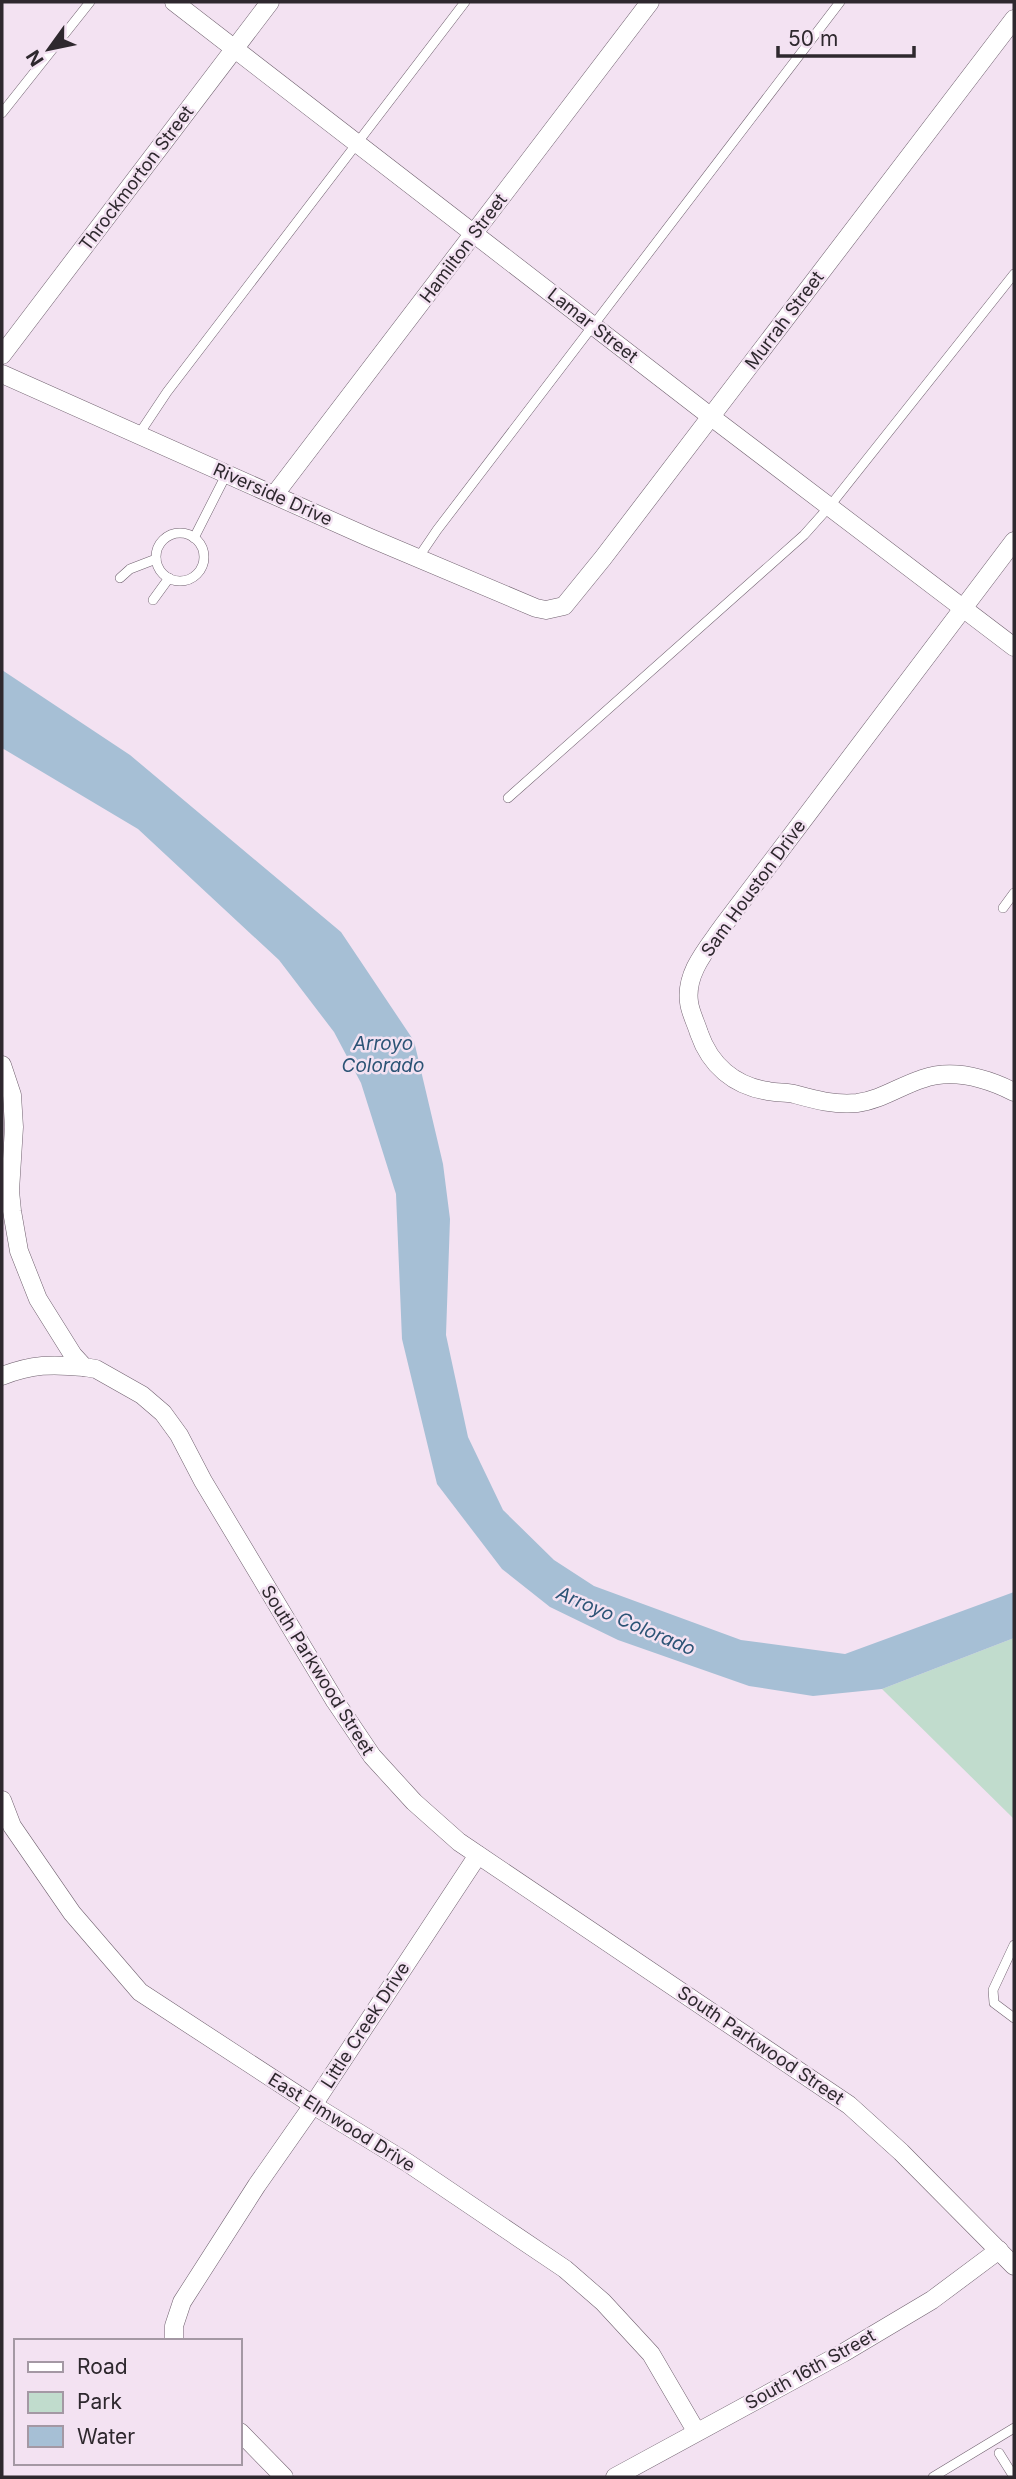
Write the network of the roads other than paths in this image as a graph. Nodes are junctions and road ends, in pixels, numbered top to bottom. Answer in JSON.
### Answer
{"nodes":[{"id":1,"x":90,"y":2,"type":"edge"},
{"id":2,"x":174,"y":2,"type":"edge"},
{"id":3,"x":270,"y":2,"type":"edge"},
{"id":4,"x":465,"y":2,"type":"edge"},
{"id":5,"x":650,"y":2,"type":"edge"},
{"id":6,"x":840,"y":2,"type":"edge"},
{"id":7,"x":1014,"y":19,"type":"edge"},
{"id":8,"x":235,"y":49,"type":"junction"},
{"id":9,"x":2,"y":113,"type":"edge"},
{"id":10,"x":357,"y":143,"type":"junction"},
{"id":11,"x":475,"y":232,"type":"junction"},
{"id":12,"x":1014,"y":275,"type":"edge"},
{"id":13,"x":594,"y":325,"type":"junction"},
{"id":14,"x":2,"y":355,"type":"edge"},
{"id":15,"x":2,"y":373,"type":"edge"},
{"id":16,"x":710,"y":416,"type":"junction"},
{"id":17,"x":139,"y":434,"type":"junction"},
{"id":18,"x":227,"y":473,"type":"junction"},
{"id":19,"x":275,"y":494,"type":"junction"},
{"id":20,"x":830,"y":507,"type":"junction"},
{"id":21,"x":194,"y":538,"type":"junction"},
{"id":22,"x":1014,"y":541,"type":"edge"},
{"id":23,"x":418,"y":558,"type":"junction"},
{"id":24,"x":156,"y":559,"type":"junction"},
{"id":25,"x":120,"y":578,"type":"dead end"},
{"id":26,"x":169,"y":578,"type":"junction"},
{"id":27,"x":153,"y":600,"type":"dead end"},
{"id":28,"x":962,"y":608,"type":"junction"},
{"id":29,"x":546,"y":610,"type":"joint"},
{"id":30,"x":1014,"y":647,"type":"edge"},
{"id":31,"x":508,"y":798,"type":"dead end"},
{"id":32,"x":1014,"y":893,"type":"edge"},
{"id":33,"x":1003,"y":908,"type":"dead end"},
{"id":34,"x":2,"y":1065,"type":"edge"},
{"id":35,"x":1014,"y":1092,"type":"edge"},
{"id":36,"x":84,"y":1367,"type":"junction"},
{"id":37,"x":2,"y":1376,"type":"edge"},
{"id":38,"x":2,"y":1800,"type":"edge"},
{"id":39,"x":478,"y":1855,"type":"junction"},
{"id":40,"x":1014,"y":1945,"type":"edge"},
{"id":41,"x":1014,"y":2018,"type":"edge"},
{"id":42,"x":313,"y":2105,"type":"junction"},
{"id":43,"x":999,"y":2250,"type":"junction"},
{"id":44,"x":1014,"y":2266,"type":"edge"},
{"id":45,"x":174,"y":2339,"type":"edge"},
{"id":46,"x":1014,"y":2428,"type":"edge"},
{"id":47,"x":696,"y":2431,"type":"junction"},
{"id":48,"x":242,"y":2434,"type":"edge"},
{"id":49,"x":999,"y":2453,"type":"dead end"},
{"id":50,"x":285,"y":2477,"type":"edge"},
{"id":51,"x":615,"y":2477,"type":"edge"},
{"id":52,"x":933,"y":2477,"type":"edge"},
{"id":53,"x":1014,"y":2477,"type":"edge"}],
"edges":[{"from":1,"to":9,"type":"lane"},
{"from":2,"to":8,"type":"street","name":"Lamar Street"},
{"from":3,"to":8,"type":"street","name":"Throckmorton Street"},
{"from":4,"to":10,"type":"lane"},
{"from":5,"to":11,"type":"street","name":"Hamilton Street"},
{"from":6,"to":13,"type":"lane"},
{"from":7,"to":16,"type":"street","name":"Murrah Street"},
{"from":8,"to":10,"type":"street","name":"Lamar Street"},
{"from":8,"to":14,"type":"street","name":"Throckmorton Street"},
{"from":10,"to":11,"type":"street","name":"Lamar Street"},
{"from":10,"to":17,"type":"lane"},
{"from":11,"to":13,"type":"street","name":"Lamar Street"},
{"from":11,"to":19,"type":"street","name":"Hamilton Street"},
{"from":12,"to":20,"type":"lane"},
{"from":13,"to":16,"type":"street","name":"Lamar Street"},
{"from":13,"to":23,"type":"lane"},
{"from":15,"to":17,"type":"street","name":"Riverside Drive"},
{"from":16,"to":20,"type":"street","name":"Lamar Street"},
{"from":16,"to":29,"type":"street","name":"Murrah Street"},
{"from":17,"to":18,"type":"street","name":"Riverside Drive"},
{"from":18,"to":19,"type":"street","name":"Riverside Drive"},
{"from":18,"to":21,"type":"lane"},
{"from":19,"to":23,"type":"street","name":"Riverside Drive"},
{"from":20,"to":28,"type":"street","name":"Lamar Street"},
{"from":20,"to":31,"type":"lane"},
{"from":21,"to":24,"type":"lane"},
{"from":21,"to":26,"type":"lane"},
{"from":22,"to":28,"type":"street","name":"Sam Houston Drive"},
{"from":23,"to":29,"type":"street","name":"Riverside Drive"},
{"from":24,"to":25,"type":"lane"},
{"from":24,"to":26,"type":"lane"},
{"from":26,"to":27,"type":"lane"},
{"from":28,"to":30,"type":"street","name":"Lamar Street"},
{"from":28,"to":35,"type":"street","name":"Sam Houston Drive"},
{"from":32,"to":33,"type":"lane"},
{"from":34,"to":36,"type":"street"},
{"from":36,"to":37,"type":"street","name":"South Parkwood Street"},
{"from":36,"to":39,"type":"street","name":"South Parkwood Street"},
{"from":38,"to":42,"type":"street","name":"East Elmwood Drive"},
{"from":39,"to":42,"type":"street","name":"Little Creek Drive"},
{"from":39,"to":43,"type":"street","name":"South Parkwood Street"},
{"from":40,"to":41,"type":"lane"},
{"from":42,"to":45,"type":"street","name":"Little Creek Drive"},
{"from":42,"to":47,"type":"street","name":"East Elmwood Drive"},
{"from":43,"to":44,"type":"street","name":"South Parkwood Street"},
{"from":43,"to":47,"type":"street","name":"South 16th Street"},
{"from":46,"to":52,"type":"lane"},
{"from":47,"to":51,"type":"street","name":"South 16th Street"},
{"from":48,"to":50,"type":"street"},
{"from":49,"to":53,"type":"lane"}]}
